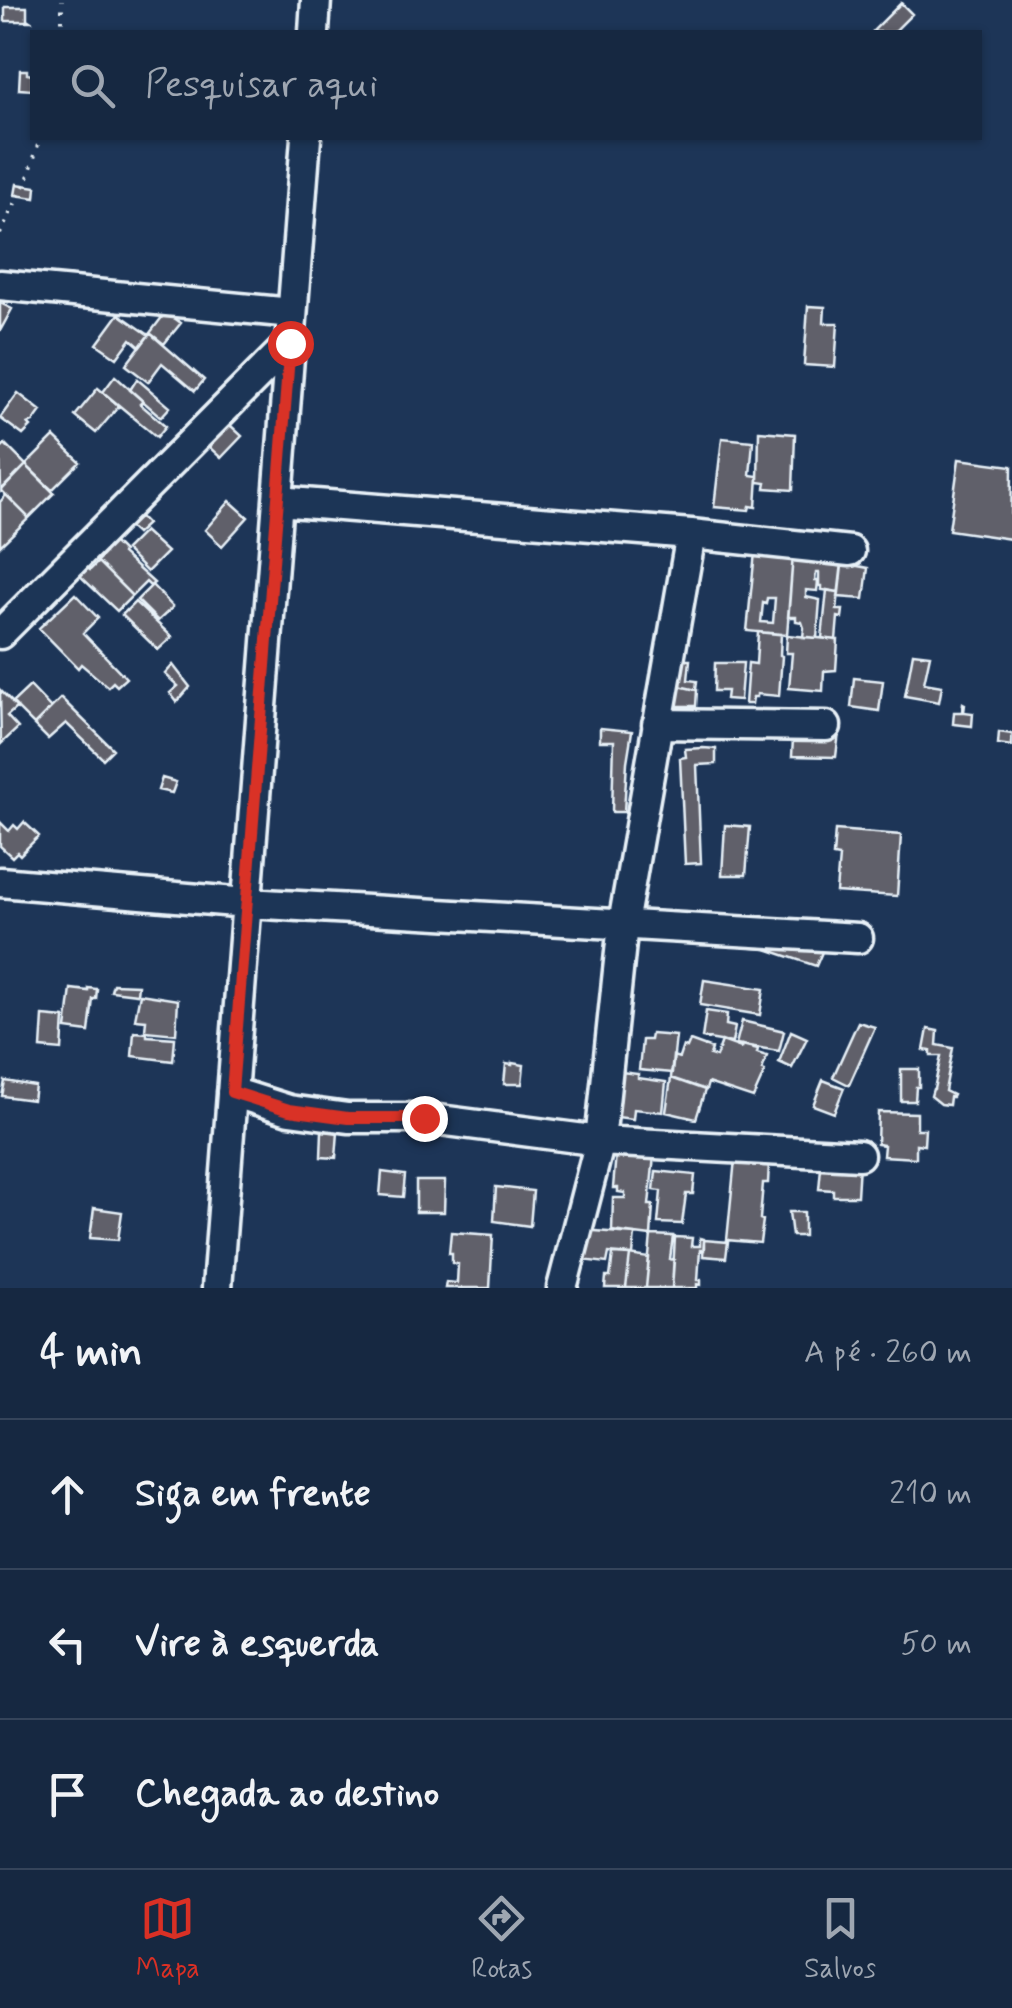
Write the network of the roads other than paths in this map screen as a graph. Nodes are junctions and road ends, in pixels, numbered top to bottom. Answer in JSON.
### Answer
{"nodes":[{"id":1,"x":316,"y":0,"type":"edge"},
{"id":2,"x":314,"y":30,"type":"edge"},
{"id":3,"x":306,"y":140,"type":"edge"},
{"id":4,"x":0,"y":285,"type":"edge"},
{"id":5,"x":292,"y":313,"type":"junction"},
{"id":6,"x":290,"y":343,"type":"junction"},
{"id":7,"x":278,"y":501,"type":"junction"},
{"id":8,"x":691,"y":534,"type":"junction"},
{"id":9,"x":850,"y":550,"type":"dead end"},
{"id":10,"x":0,"y":634,"type":"edge"},
{"id":11,"x":657,"y":724,"type":"junction"},
{"id":12,"x":826,"y":726,"type":"dead end"},
{"id":13,"x":0,"y":882,"type":"edge"},
{"id":14,"x":246,"y":903,"type":"junction"},
{"id":15,"x":622,"y":924,"type":"junction"},
{"id":16,"x":858,"y":938,"type":"dead end"},
{"id":17,"x":232,"y":1092,"type":"junction"},
{"id":18,"x":600,"y":1141,"type":"junction"},
{"id":19,"x":859,"y":1155,"type":"dead end"},
{"id":20,"x":217,"y":1288,"type":"edge"},
{"id":21,"x":562,"y":1288,"type":"edge"}],
"edges":[{"from":1,"to":2,"type":"street"},
{"from":3,"to":5,"type":"street"},
{"from":4,"to":5,"type":"street"},
{"from":5,"to":6,"type":"street"},
{"from":6,"to":7,"type":"street"},
{"from":6,"to":10,"type":"street"},
{"from":7,"to":8,"type":"street"},
{"from":7,"to":14,"type":"street"},
{"from":8,"to":9,"type":"street"},
{"from":8,"to":11,"type":"street"},
{"from":11,"to":12,"type":"street"},
{"from":11,"to":15,"type":"street"},
{"from":13,"to":14,"type":"street"},
{"from":14,"to":15,"type":"street"},
{"from":14,"to":17,"type":"street"},
{"from":15,"to":16,"type":"street"},
{"from":15,"to":18,"type":"street"},
{"from":17,"to":18,"type":"street"},
{"from":17,"to":20,"type":"street"},
{"from":18,"to":19,"type":"street"},
{"from":18,"to":21,"type":"street"}]}
